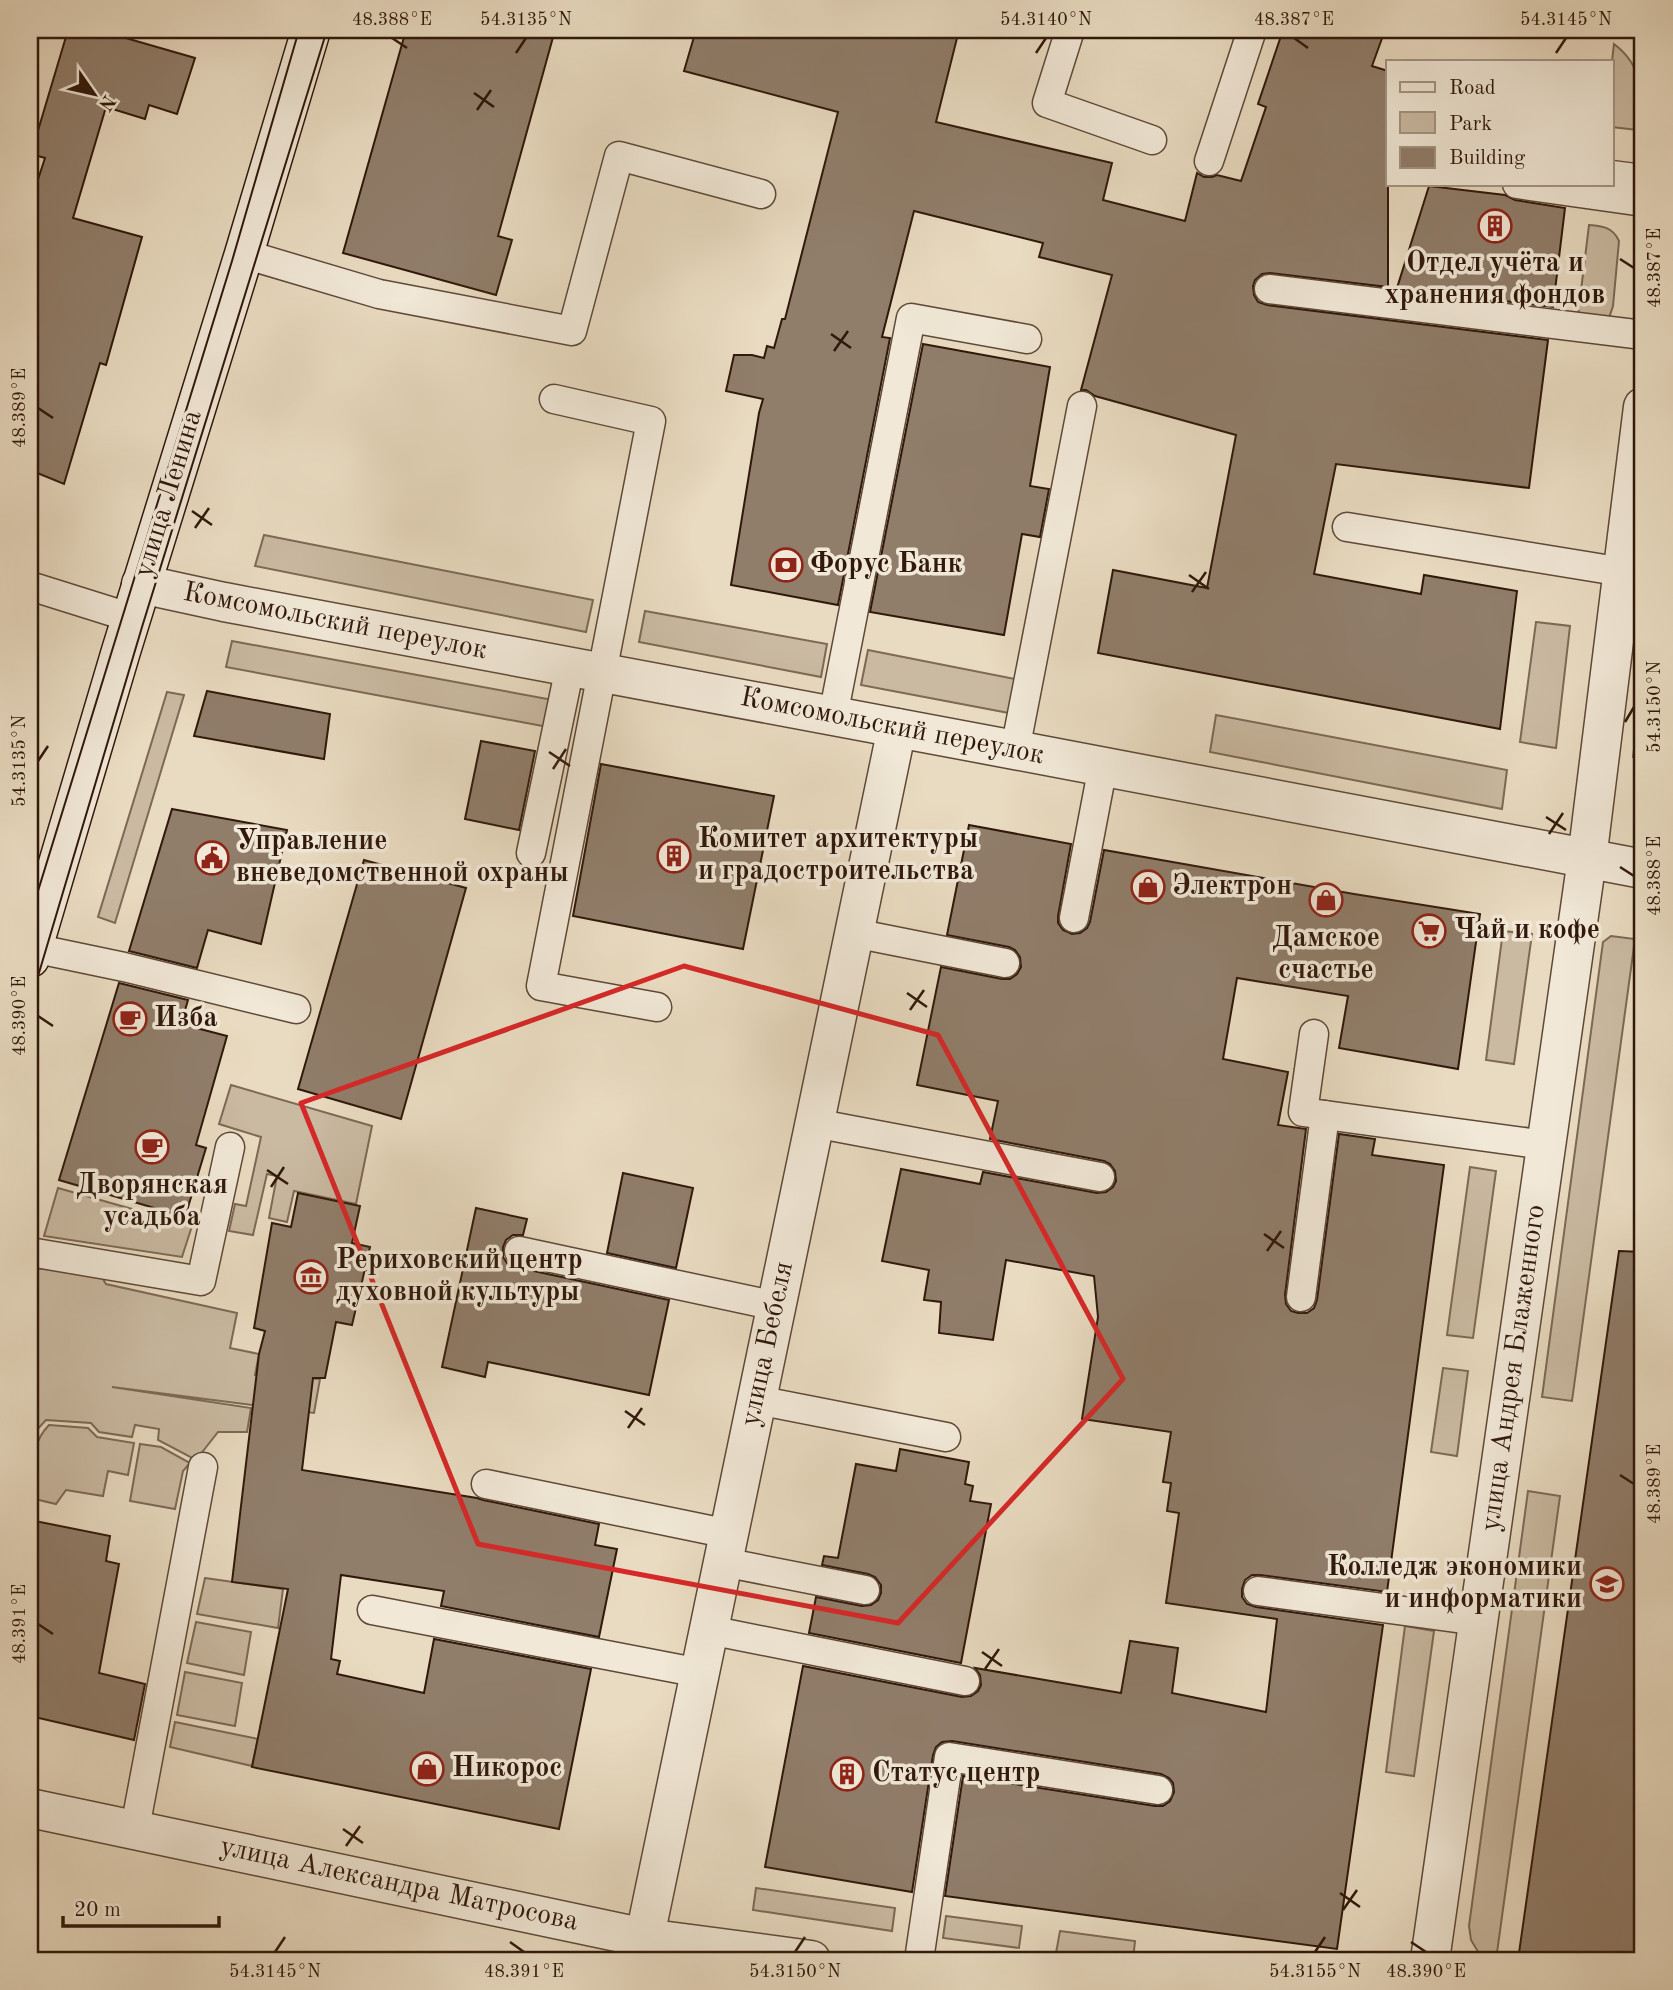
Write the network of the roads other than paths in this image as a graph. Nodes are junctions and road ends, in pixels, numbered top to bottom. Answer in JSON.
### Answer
{"nodes":[{"id":1,"x":311,"y":30,"type":"edge"},
{"id":2,"x":1070,"y":30,"type":"edge"},
{"id":3,"x":1252,"y":30,"type":"edge"},
{"id":4,"x":1152,"y":140,"type":"dead end"},
{"id":5,"x":1209,"y":161,"type":"dead end"},
{"id":6,"x":1614,"y":175,"type":"edge"},
{"id":7,"x":1643,"y":180,"type":"edge"},
{"id":8,"x":1531,"y":186,"type":"edge"},
{"id":9,"x":761,"y":194,"type":"dead end"},
{"id":10,"x":1643,"y":202,"type":"edge"},
{"id":11,"x":244,"y":254,"type":"junction"},
{"id":12,"x":1269,"y":289,"type":"dead end"},
{"id":13,"x":1643,"y":335,"type":"edge"},
{"id":14,"x":1027,"y":339,"type":"dead end"},
{"id":15,"x":554,"y":399,"type":"dead end"},
{"id":16,"x":1082,"y":406,"type":"dead end"},
{"id":17,"x":1643,"y":407,"type":"edge"},
{"id":18,"x":1347,"y":527,"type":"dead end"},
{"id":19,"x":1623,"y":572,"type":"junction"},
{"id":20,"x":30,"y":586,"type":"edge"},
{"id":21,"x":136,"y":601,"type":"junction"},
{"id":22,"x":586,"y":670,"type":"junction"},
{"id":23,"x":833,"y":716,"type":"junction"},
{"id":24,"x":897,"y":728,"type":"junction"},
{"id":25,"x":1015,"y":750,"type":"junction"},
{"id":26,"x":1103,"y":766,"type":"junction"},
{"id":27,"x":531,"y":853,"type":"dead end"},
{"id":28,"x":1587,"y":859,"type":"junction"},
{"id":29,"x":1643,"y":869,"type":"edge"},
{"id":30,"x":1074,"y":918,"type":"dead end"},
{"id":31,"x":854,"y":933,"type":"junction"},
{"id":32,"x":31,"y":953,"type":"edge"},
{"id":33,"x":1005,"y":963,"type":"dead end"},
{"id":34,"x":657,"y":1007,"type":"dead end"},
{"id":35,"x":296,"y":1009,"type":"dead end"},
{"id":36,"x":1314,"y":1034,"type":"dead end"},
{"id":37,"x":1325,"y":1115,"type":"junction"},
{"id":38,"x":814,"y":1123,"type":"junction"},
{"id":39,"x":1546,"y":1144,"type":"junction"},
{"id":40,"x":230,"y":1147,"type":"dead end"},
{"id":41,"x":1100,"y":1177,"type":"dead end"},
{"id":42,"x":519,"y":1251,"type":"dead end"},
{"id":43,"x":30,"y":1252,"type":"edge"},
{"id":44,"x":1301,"y":1297,"type":"dead end"},
{"id":45,"x":776,"y":1306,"type":"junction"},
{"id":46,"x":757,"y":1400,"type":"junction"},
{"id":47,"x":946,"y":1437,"type":"dead end"},
{"id":48,"x":203,"y":1467,"type":"dead end"},
{"id":49,"x":486,"y":1484,"type":"dead end"},
{"id":50,"x":726,"y":1548,"type":"junction"},
{"id":51,"x":865,"y":1590,"type":"dead end"},
{"id":52,"x":1258,"y":1591,"type":"dead end"},
{"id":53,"x":372,"y":1610,"type":"dead end"},
{"id":54,"x":1478,"y":1621,"type":"junction"},
{"id":55,"x":709,"y":1630,"type":"junction"},
{"id":56,"x":700,"y":1673,"type":"junction"},
{"id":57,"x":965,"y":1681,"type":"dead end"},
{"id":58,"x":1158,"y":1790,"type":"dead end"},
{"id":59,"x":30,"y":1808,"type":"edge"},
{"id":60,"x":135,"y":1828,"type":"junction"},
{"id":61,"x":643,"y":1949,"type":"edge"},
{"id":62,"x":811,"y":1960,"type":"edge"},
{"id":63,"x":919,"y":1960,"type":"edge"},
{"id":64,"x":1430,"y":1960,"type":"edge"}],
"edges":[{"from":1,"to":11,"type":"street","name":"улица Ленина"},
{"from":2,"to":4,"type":"lane"},
{"from":3,"to":5,"type":"lane"},
{"from":6,"to":7,"type":"lane"},
{"from":8,"to":10,"type":"lane"},
{"from":9,"to":11,"type":"lane"},
{"from":11,"to":21,"type":"street","name":"улица Ленина"},
{"from":12,"to":13,"type":"lane"},
{"from":14,"to":23,"type":"lane"},
{"from":15,"to":22,"type":"lane"},
{"from":16,"to":25,"type":"lane"},
{"from":17,"to":19,"type":"street","name":"улица Андрея Блаженного"},
{"from":18,"to":19,"type":"lane"},
{"from":19,"to":28,"type":"street","name":"улица Андрея Блаженного"},
{"from":20,"to":21,"type":"lane"},
{"from":21,"to":22,"type":"street","name":"Комсомольский переулок"},
{"from":21,"to":32,"type":"street","name":"улица Ленина"},
{"from":22,"to":23,"type":"street","name":"Комсомольский переулок"},
{"from":22,"to":27,"type":"lane"},
{"from":22,"to":34,"type":"lane"},
{"from":23,"to":24,"type":"street","name":"Комсомольский переулок"},
{"from":24,"to":25,"type":"street","name":"Комсомольский переулок"},
{"from":24,"to":31,"type":"street","name":"улица Бебеля"},
{"from":25,"to":26,"type":"street","name":"Комсомольский переулок"},
{"from":26,"to":28,"type":"street","name":"Комсомольский переулок"},
{"from":26,"to":30,"type":"lane"},
{"from":28,"to":29,"type":"street","name":"Комсомольский переулок"},
{"from":28,"to":39,"type":"street","name":"улица Андрея Блаженного"},
{"from":31,"to":33,"type":"lane"},
{"from":31,"to":38,"type":"street","name":"улица Бебеля"},
{"from":32,"to":35,"type":"lane"},
{"from":36,"to":37,"type":"lane"},
{"from":37,"to":39,"type":"lane"},
{"from":37,"to":44,"type":"lane"},
{"from":38,"to":41,"type":"lane"},
{"from":38,"to":45,"type":"street","name":"улица Бебеля"},
{"from":39,"to":54,"type":"street","name":"улица Андрея Блаженного"},
{"from":40,"to":43,"type":"lane"},
{"from":42,"to":45,"type":"lane"},
{"from":45,"to":46,"type":"street","name":"улица Бебеля"},
{"from":46,"to":47,"type":"lane"},
{"from":46,"to":50,"type":"street","name":"улица Бебеля"},
{"from":48,"to":60,"type":"lane"},
{"from":49,"to":50,"type":"lane"},
{"from":50,"to":51,"type":"lane"},
{"from":50,"to":55,"type":"street","name":"улица Бебеля"},
{"from":52,"to":54,"type":"lane"},
{"from":53,"to":56,"type":"lane"},
{"from":54,"to":64,"type":"street","name":"улица Андрея Блаженного"},
{"from":55,"to":56,"type":"street","name":"улица Бебеля"},
{"from":55,"to":57,"type":"lane"},
{"from":56,"to":61,"type":"street","name":"улица Бебеля"},
{"from":58,"to":63,"type":"lane"},
{"from":59,"to":60,"type":"street","name":"улица Александра Матросова"},
{"from":60,"to":61,"type":"street","name":"улица Александра Матросова"},
{"from":61,"to":62,"type":"street","name":"улица Александра Матросова"}]}
